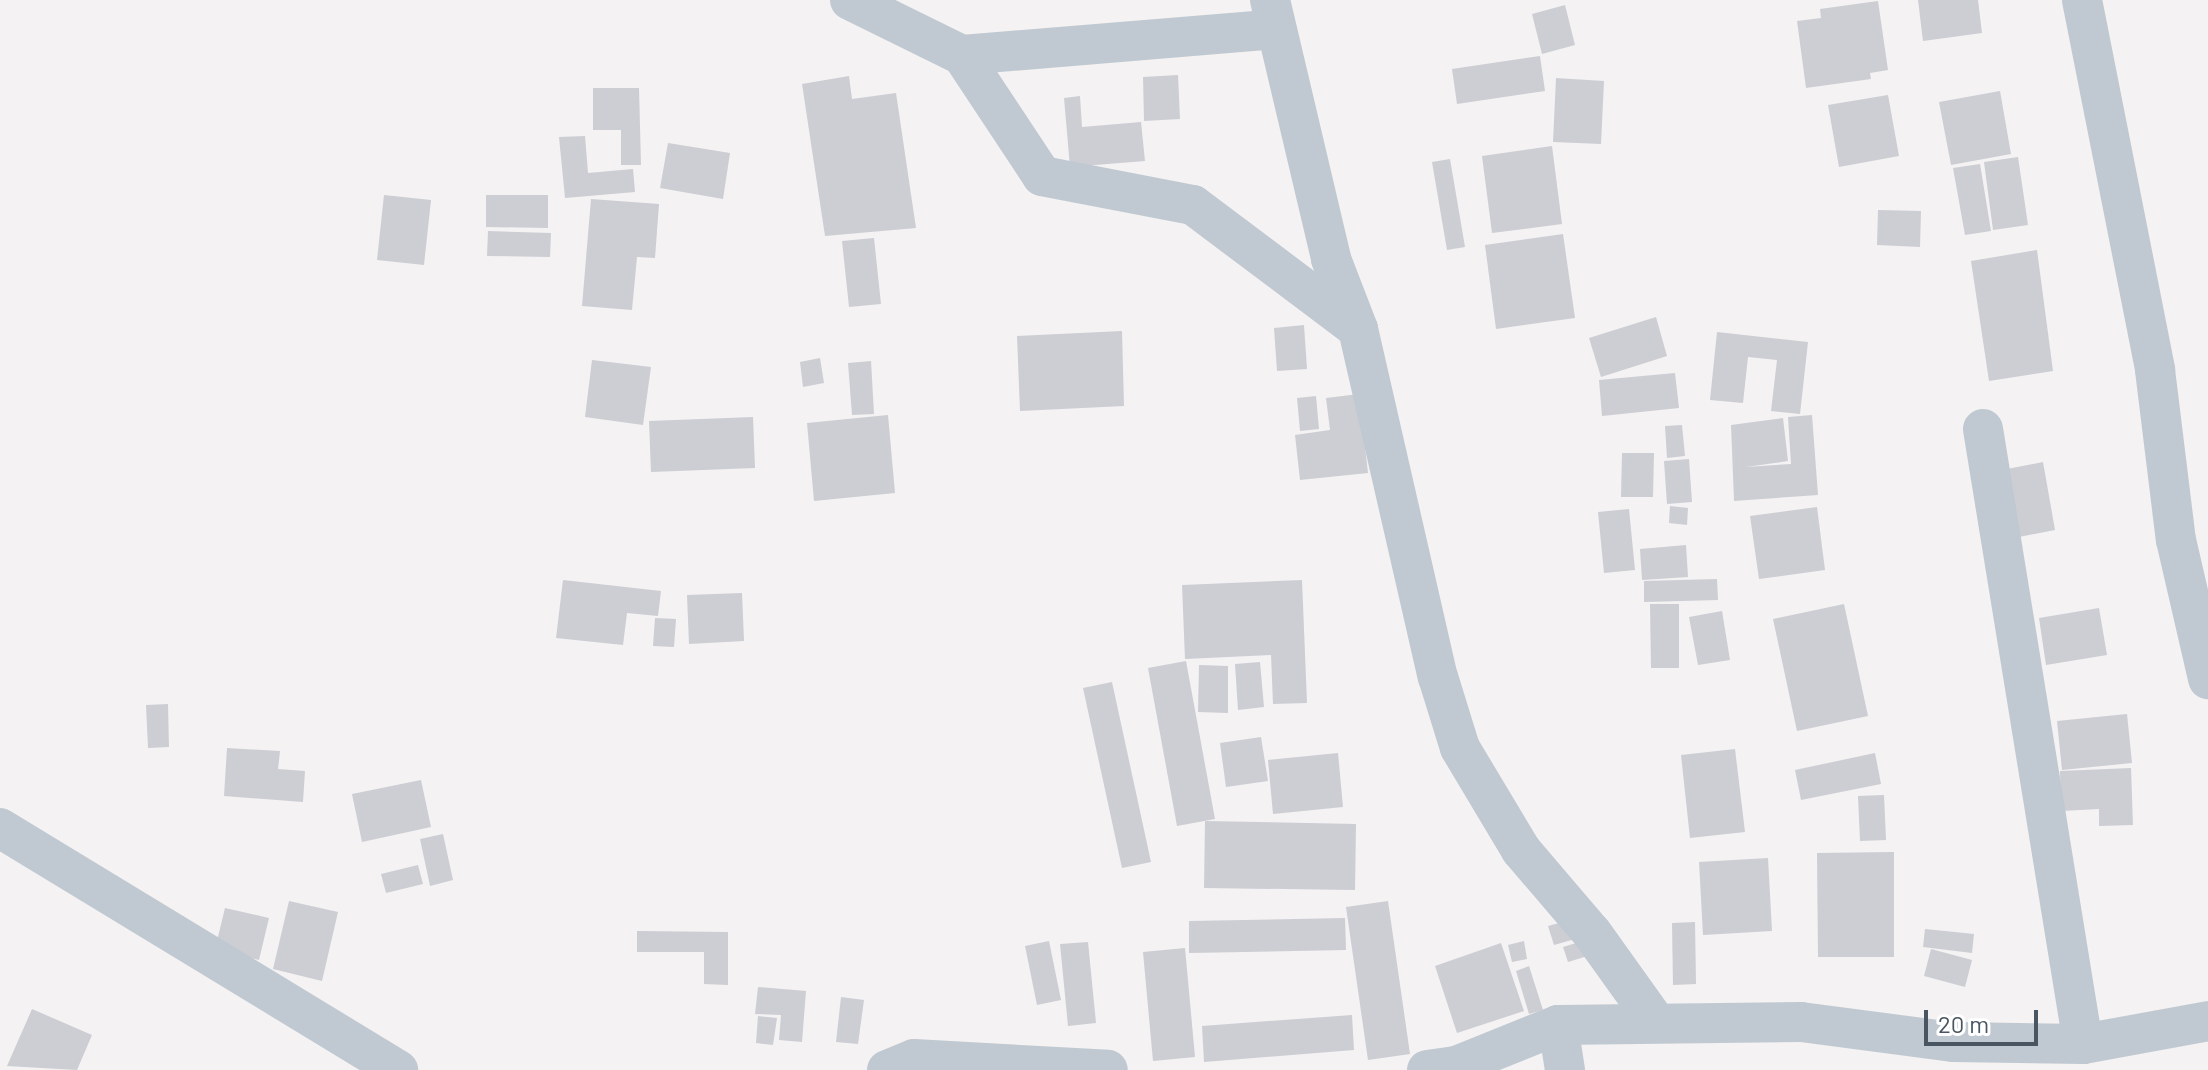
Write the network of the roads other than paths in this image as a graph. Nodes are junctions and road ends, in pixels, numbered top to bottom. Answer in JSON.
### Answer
{"nodes":[{"id":1,"x":850,"y":0,"type":"edge"},
{"id":2,"x":2082,"y":0,"type":"edge"},
{"id":3,"x":1272,"y":15,"type":"edge"},
{"id":4,"x":962,"y":55,"type":"junction"},
{"id":5,"x":1358,"y":329,"type":"junction"},
{"id":6,"x":1983,"y":429,"type":"dead end"},
{"id":7,"x":2208,"y":679,"type":"edge"},
{"id":8,"x":0,"y":828,"type":"edge"},
{"id":9,"x":1655,"y":1021,"type":"junction"},
{"id":10,"x":2208,"y":1021,"type":"edge"},
{"id":11,"x":1558,"y":1025,"type":"junction"},
{"id":12,"x":2083,"y":1044,"type":"junction"},
{"id":13,"x":398,"y":1070,"type":"edge"},
{"id":14,"x":887,"y":1070,"type":"edge"},
{"id":15,"x":1108,"y":1070,"type":"edge"},
{"id":16,"x":1427,"y":1070,"type":"edge"},
{"id":17,"x":1565,"y":1070,"type":"edge"}],
"edges":[{"from":1,"to":4,"type":"street"},
{"from":2,"to":7,"type":"street"},
{"from":3,"to":4,"type":"street"},
{"from":3,"to":5,"type":"street"},
{"from":4,"to":5,"type":"street"},
{"from":5,"to":9,"type":"street"},
{"from":6,"to":12,"type":"street"},
{"from":8,"to":13,"type":"street"},
{"from":9,"to":11,"type":"street"},
{"from":9,"to":12,"type":"street"},
{"from":10,"to":12,"type":"street"},
{"from":11,"to":16,"type":"street"},
{"from":11,"to":17,"type":"street"},
{"from":14,"to":15,"type":"street"}]}
